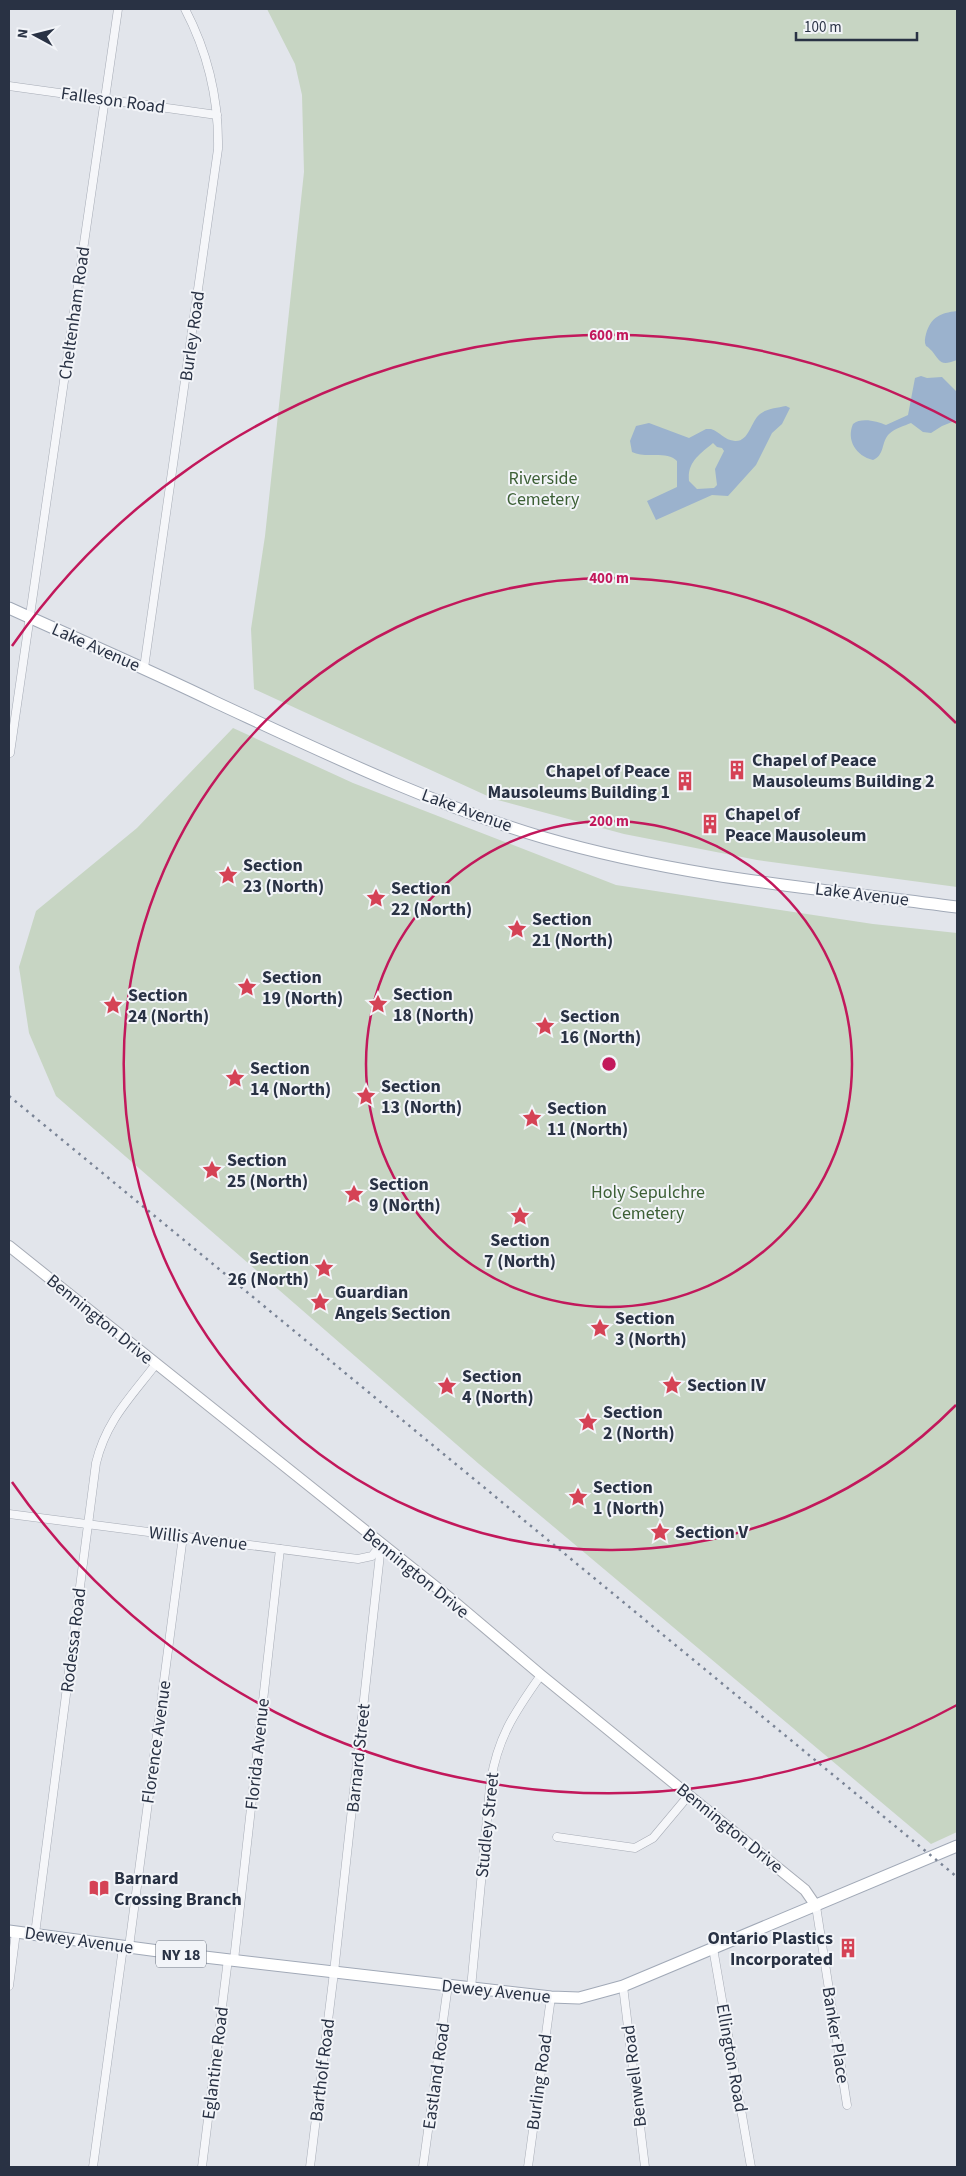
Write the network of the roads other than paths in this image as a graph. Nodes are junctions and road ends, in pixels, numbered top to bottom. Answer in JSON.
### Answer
{"nodes":[{"id":1,"x":118,"y":9,"type":"edge"},
{"id":2,"x":185,"y":9,"type":"edge"},
{"id":3,"x":9,"y":86,"type":"edge"},
{"id":4,"x":105,"y":99,"type":"junction"},
{"id":5,"x":217,"y":115,"type":"junction"},
{"id":6,"x":9,"y":608,"type":"edge"},
{"id":7,"x":30,"y":617,"type":"junction"},
{"id":8,"x":144,"y":668,"type":"junction"},
{"id":9,"x":10,"y":753,"type":"dead end"},
{"id":10,"x":957,"y":907,"type":"edge"},
{"id":11,"x":9,"y":1246,"type":"edge"},
{"id":12,"x":156,"y":1364,"type":"junction"},
{"id":13,"x":9,"y":1514,"type":"edge"},
{"id":14,"x":88,"y":1524,"type":"junction"},
{"id":15,"x":184,"y":1536,"type":"junction"},
{"id":16,"x":381,"y":1544,"type":"junction"},
{"id":17,"x":280,"y":1549,"type":"junction"},
{"id":18,"x":541,"y":1675,"type":"junction"},
{"id":19,"x":689,"y":1795,"type":"junction"},
{"id":20,"x":557,"y":1836,"type":"dead end"},
{"id":21,"x":957,"y":1846,"type":"edge"},
{"id":22,"x":816,"y":1906,"type":"junction"},
{"id":23,"x":12,"y":1931,"type":"edge"},
{"id":24,"x":35,"y":1934,"type":"junction"},
{"id":25,"x":126,"y":1947,"type":"junction"},
{"id":26,"x":713,"y":1948,"type":"junction"},
{"id":27,"x":231,"y":1960,"type":"junction"},
{"id":28,"x":334,"y":1972,"type":"junction"},
{"id":29,"x":448,"y":1985,"type":"junction"},
{"id":30,"x":9,"y":1986,"type":"edge"},
{"id":31,"x":623,"y":1986,"type":"junction"},
{"id":32,"x":471,"y":1988,"type":"junction"},
{"id":33,"x":550,"y":1997,"type":"junction"},
{"id":34,"x":847,"y":2104,"type":"dead end"},
{"id":35,"x":94,"y":2167,"type":"edge"},
{"id":36,"x":202,"y":2167,"type":"edge"},
{"id":37,"x":310,"y":2167,"type":"edge"},
{"id":38,"x":423,"y":2167,"type":"edge"},
{"id":39,"x":528,"y":2167,"type":"edge"},
{"id":40,"x":645,"y":2167,"type":"edge"},
{"id":41,"x":751,"y":2167,"type":"edge"}],
"edges":[{"from":1,"to":4,"type":"street","name":"Cheltenham Road"},
{"from":2,"to":5,"type":"street","name":"Burley Road"},
{"from":3,"to":4,"type":"street","name":"Falleson Road"},
{"from":4,"to":5,"type":"street","name":"Falleson Road"},
{"from":4,"to":7,"type":"street","name":"Cheltenham Road"},
{"from":5,"to":8,"type":"street","name":"Burley Road"},
{"from":6,"to":7,"type":"main road","name":"Lake Avenue"},
{"from":7,"to":8,"type":"main road","name":"Lake Avenue"},
{"from":7,"to":9,"type":"street","name":"Cheltenham Road"},
{"from":8,"to":10,"type":"main road","name":"Lake Avenue"},
{"from":11,"to":12,"type":"street","name":"Bennington Drive"},
{"from":12,"to":14,"type":"street","name":"Rodessa Road"},
{"from":12,"to":16,"type":"street","name":"Bennington Drive"},
{"from":13,"to":14,"type":"street","name":"Willis Avenue"},
{"from":14,"to":15,"type":"street","name":"Willis Avenue"},
{"from":14,"to":24,"type":"street","name":"Rodessa Road"},
{"from":15,"to":17,"type":"street","name":"Willis Avenue"},
{"from":15,"to":25,"type":"street","name":"Florence Avenue"},
{"from":16,"to":17,"type":"street","name":"Willis Avenue"},
{"from":16,"to":18,"type":"street","name":"Bennington Drive"},
{"from":16,"to":28,"type":"street","name":"Barnard Street"},
{"from":17,"to":27,"type":"street","name":"Florida Avenue"},
{"from":18,"to":19,"type":"street","name":"Bennington Drive"},
{"from":18,"to":32,"type":"street","name":"Studley Street"},
{"from":19,"to":20,"type":"street"},
{"from":19,"to":22,"type":"street","name":"Bennington Drive"},
{"from":21,"to":22,"type":"main road","name":"Dewey Avenue","number":"NY 18"},
{"from":22,"to":26,"type":"main road","name":"Dewey Avenue","number":"NY 18"},
{"from":22,"to":34,"type":"street","name":"Banker Place"},
{"from":23,"to":24,"type":"main road","name":"Dewey Avenue","number":"NY 18"},
{"from":23,"to":30,"type":"street"},
{"from":24,"to":25,"type":"main road","name":"Dewey Avenue","number":"NY 18"},
{"from":25,"to":27,"type":"main road","name":"Dewey Avenue","number":"NY 18"},
{"from":25,"to":35,"type":"street","name":"Florence Avenue"},
{"from":26,"to":31,"type":"main road","name":"Dewey Avenue","number":"NY 18"},
{"from":26,"to":41,"type":"street","name":"Ellington Road"},
{"from":27,"to":28,"type":"main road","name":"Dewey Avenue","number":"NY 18"},
{"from":27,"to":36,"type":"street","name":"Eglantine Road"},
{"from":28,"to":29,"type":"main road","name":"Dewey Avenue","number":"NY 18"},
{"from":28,"to":37,"type":"street","name":"Bartholf Road"},
{"from":29,"to":32,"type":"main road","name":"Dewey Avenue","number":"NY 18"},
{"from":29,"to":38,"type":"street","name":"Eastland Road"},
{"from":31,"to":33,"type":"main road","name":"Dewey Avenue","number":"NY 18"},
{"from":31,"to":40,"type":"street","name":"Benwell Road"},
{"from":32,"to":33,"type":"main road","name":"Dewey Avenue","number":"NY 18"},
{"from":33,"to":39,"type":"street","name":"Burling Road"}]}
